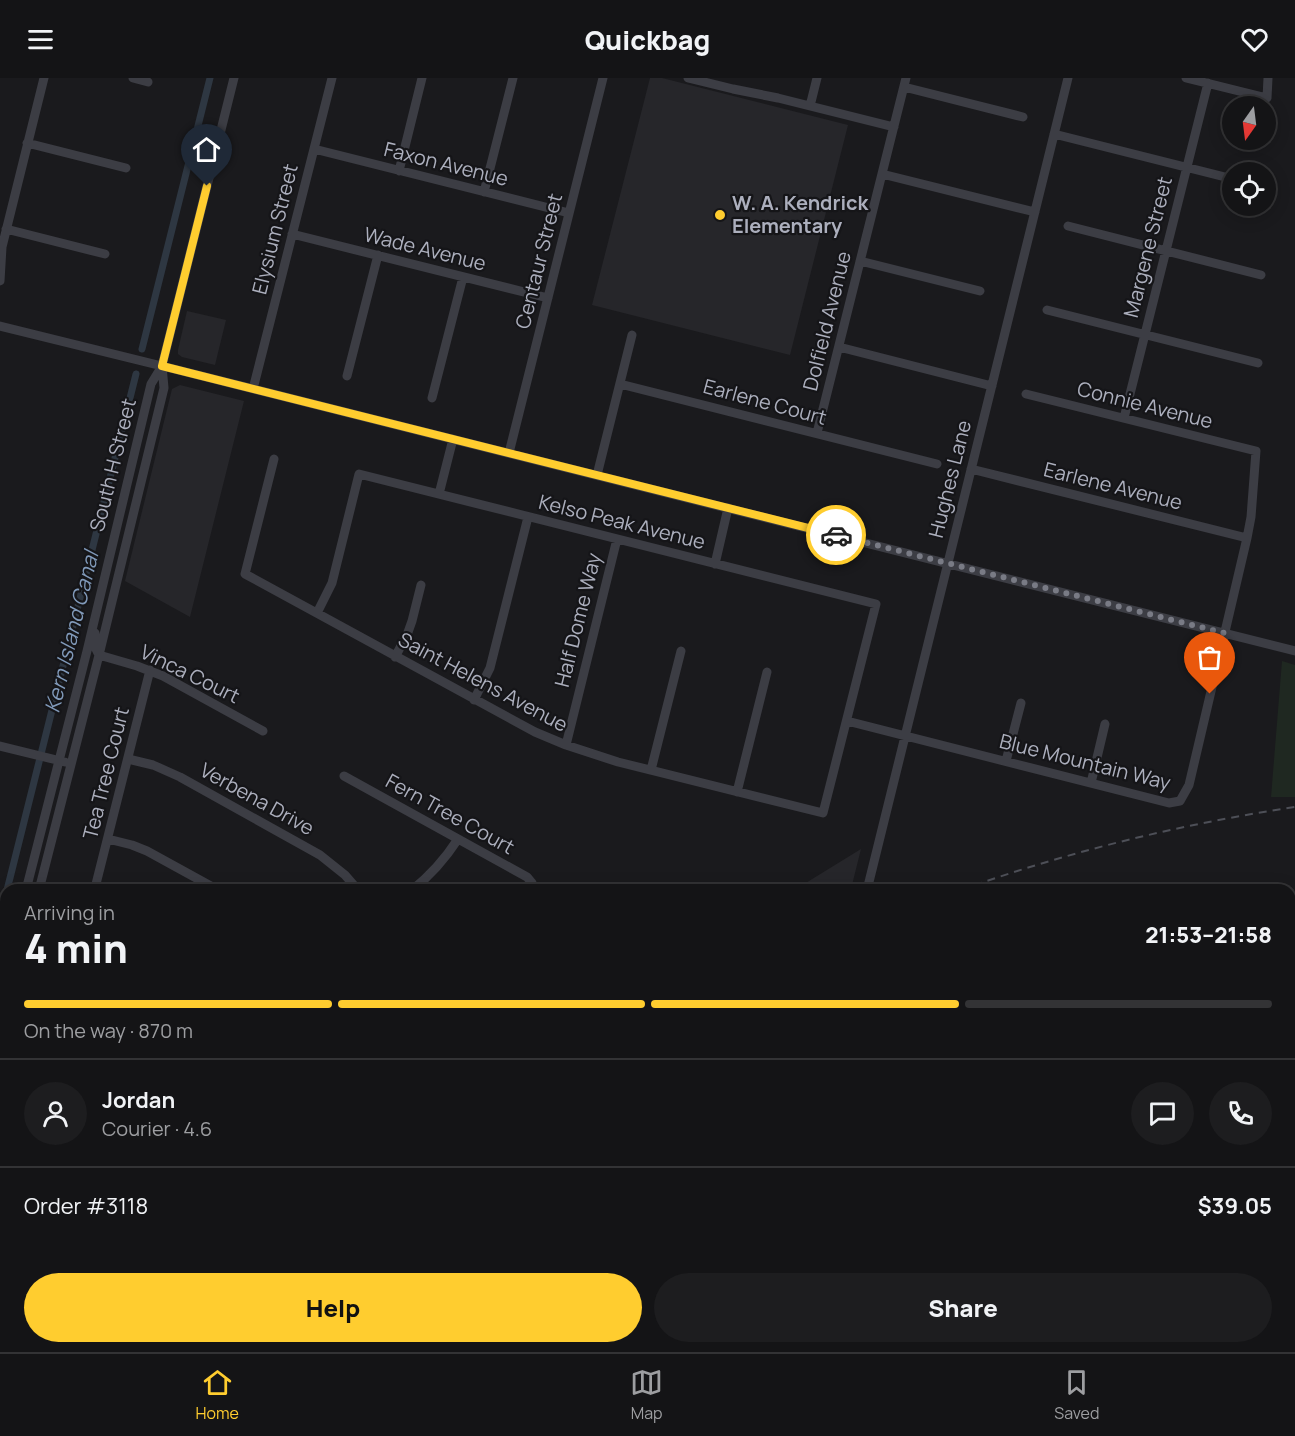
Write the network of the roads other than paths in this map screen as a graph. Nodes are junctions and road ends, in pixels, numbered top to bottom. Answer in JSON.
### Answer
{"nodes":[{"id":1,"x":44,"y":78,"type":"edge"},
{"id":2,"x":133,"y":78,"type":"edge"},
{"id":3,"x":234,"y":78,"type":"edge"},
{"id":4,"x":332,"y":78,"type":"edge"},
{"id":5,"x":422,"y":78,"type":"edge"},
{"id":6,"x":513,"y":78,"type":"edge"},
{"id":7,"x":603,"y":78,"type":"edge"},
{"id":8,"x":688,"y":78,"type":"edge"},
{"id":9,"x":817,"y":78,"type":"edge"},
{"id":10,"x":1068,"y":78,"type":"edge"},
{"id":11,"x":1186,"y":78,"type":"edge"},
{"id":12,"x":1268,"y":78,"type":"edge"},
{"id":13,"x":148,"y":82,"type":"dead end"},
{"id":14,"x":905,"y":82,"type":"edge"},
{"id":15,"x":1208,"y":83,"type":"junction"},
{"id":16,"x":810,"y":106,"type":"junction"},
{"id":17,"x":1023,"y":117,"type":"dead end"},
{"id":18,"x":894,"y":127,"type":"junction"},
{"id":19,"x":1054,"y":134,"type":"junction"},
{"id":20,"x":27,"y":143,"type":"junction"},
{"id":21,"x":314,"y":149,"type":"junction"},
{"id":22,"x":1187,"y":167,"type":"junction"},
{"id":23,"x":126,"y":168,"type":"dead end"},
{"id":24,"x":399,"y":171,"type":"junction"},
{"id":25,"x":882,"y":174,"type":"junction"},
{"id":26,"x":1222,"y":176,"type":"edge"},
{"id":27,"x":484,"y":192,"type":"junction"},
{"id":28,"x":1035,"y":212,"type":"junction"},
{"id":29,"x":569,"y":213,"type":"junction"},
{"id":30,"x":1068,"y":226,"type":"dead end"},
{"id":31,"x":6,"y":229,"type":"junction"},
{"id":32,"x":292,"y":234,"type":"junction"},
{"id":33,"x":1166,"y":251,"type":"junction"},
{"id":34,"x":105,"y":254,"type":"dead end"},
{"id":35,"x":378,"y":255,"type":"junction"},
{"id":36,"x":860,"y":261,"type":"junction"},
{"id":37,"x":1261,"y":275,"type":"dead end"},
{"id":38,"x":463,"y":277,"type":"junction"},
{"id":39,"x":0,"y":281,"type":"edge"},
{"id":40,"x":980,"y":291,"type":"dead end"},
{"id":41,"x":548,"y":298,"type":"junction"},
{"id":42,"x":1047,"y":310,"type":"dead end"},
{"id":43,"x":0,"y":326,"type":"edge"},
{"id":44,"x":632,"y":335,"type":"dead end"},
{"id":45,"x":1145,"y":335,"type":"junction"},
{"id":46,"x":839,"y":347,"type":"junction"},
{"id":47,"x":1258,"y":363,"type":"dead end"},
{"id":48,"x":162,"y":366,"type":"junction"},
{"id":49,"x":347,"y":376,"type":"dead end"},
{"id":50,"x":620,"y":384,"type":"junction"},
{"id":51,"x":992,"y":386,"type":"junction"},
{"id":52,"x":254,"y":389,"type":"junction"},
{"id":53,"x":1026,"y":394,"type":"dead end"},
{"id":54,"x":432,"y":398,"type":"dead end"},
{"id":55,"x":1124,"y":418,"type":"junction"},
{"id":56,"x":817,"y":433,"type":"junction"},
{"id":57,"x":453,"y":439,"type":"junction"},
{"id":58,"x":509,"y":453,"type":"junction"},
{"id":59,"x":134,"y":455,"type":"junction"},
{"id":60,"x":274,"y":459,"type":"dead end"},
{"id":61,"x":937,"y":464,"type":"dead end"},
{"id":62,"x":971,"y":469,"type":"junction"},
{"id":63,"x":597,"y":475,"type":"junction"},
{"id":64,"x":439,"y":494,"type":"junction"},
{"id":65,"x":728,"y":508,"type":"junction"},
{"id":66,"x":134,"y":513,"type":"junction"},
{"id":67,"x":528,"y":517,"type":"junction"},
{"id":68,"x":1247,"y":538,"type":"junction"},
{"id":69,"x":617,"y":539,"type":"junction"},
{"id":70,"x":947,"y":563,"type":"junction"},
{"id":71,"x":715,"y":564,"type":"junction"},
{"id":72,"x":421,"y":585,"type":"dead end"},
{"id":73,"x":101,"y":591,"type":"junction"},
{"id":74,"x":317,"y":613,"type":"junction"},
{"id":75,"x":1224,"y":633,"type":"junction"},
{"id":76,"x":681,"y":651,"type":"dead end"},
{"id":77,"x":1295,"y":651,"type":"edge"},
{"id":78,"x":99,"y":655,"type":"junction"},
{"id":79,"x":395,"y":657,"type":"junction"},
{"id":80,"x":150,"y":670,"type":"junction"},
{"id":81,"x":767,"y":672,"type":"dead end"},
{"id":82,"x":474,"y":700,"type":"junction"},
{"id":83,"x":1021,"y":703,"type":"dead end"},
{"id":84,"x":847,"y":721,"type":"junction"},
{"id":85,"x":1105,"y":724,"type":"dead end"},
{"id":86,"x":263,"y":731,"type":"dead end"},
{"id":87,"x":904,"y":735,"type":"junction"},
{"id":88,"x":566,"y":745,"type":"junction"},
{"id":89,"x":0,"y":746,"type":"edge"},
{"id":90,"x":128,"y":759,"type":"junction"},
{"id":91,"x":59,"y":760,"type":"junction"},
{"id":92,"x":1006,"y":761,"type":"junction"},
{"id":93,"x":71,"y":763,"type":"junction"},
{"id":94,"x":651,"y":770,"type":"junction"},
{"id":95,"x":344,"y":776,"type":"dead end"},
{"id":96,"x":1090,"y":783,"type":"junction"},
{"id":97,"x":737,"y":792,"type":"junction"},
{"id":98,"x":108,"y":839,"type":"junction"},
{"id":99,"x":458,"y":839,"type":"junction"},
{"id":100,"x":28,"y":884,"type":"edge"},
{"id":101,"x":41,"y":884,"type":"edge"},
{"id":102,"x":96,"y":884,"type":"dead end"},
{"id":103,"x":199,"y":884,"type":"edge"},
{"id":104,"x":353,"y":884,"type":"edge"},
{"id":105,"x":419,"y":884,"type":"edge"},
{"id":106,"x":532,"y":884,"type":"edge"},
{"id":107,"x":868,"y":884,"type":"edge"}],
"edges":[{"from":1,"to":20,"type":"street"},
{"from":2,"to":13,"type":"street"},
{"from":3,"to":48,"type":"street","name":"South H Street"},
{"from":4,"to":21,"type":"street","name":"Elysium Street"},
{"from":5,"to":24,"type":"street"},
{"from":6,"to":27,"type":"street"},
{"from":7,"to":29,"type":"street","name":"Centaur Street"},
{"from":8,"to":16,"type":"street"},
{"from":9,"to":16,"type":"street"},
{"from":10,"to":19,"type":"street","name":"Hughes Lane"},
{"from":11,"to":15,"type":"street"},
{"from":12,"to":15,"type":"street"},
{"from":14,"to":17,"type":"street"},
{"from":14,"to":18,"type":"street","name":"Dolfield Avenue"},
{"from":15,"to":22,"type":"street","name":"Margene Street"},
{"from":16,"to":18,"type":"street"},
{"from":18,"to":25,"type":"street","name":"Dolfield Avenue"},
{"from":19,"to":22,"type":"street"},
{"from":19,"to":28,"type":"street","name":"Hughes Lane"},
{"from":20,"to":23,"type":"street"},
{"from":20,"to":31,"type":"street"},
{"from":21,"to":24,"type":"street","name":"Faxon Avenue"},
{"from":21,"to":32,"type":"street","name":"Elysium Street"},
{"from":22,"to":26,"type":"street"},
{"from":22,"to":33,"type":"street","name":"Margene Street"},
{"from":24,"to":27,"type":"street","name":"Faxon Avenue"},
{"from":25,"to":28,"type":"street"},
{"from":25,"to":36,"type":"street","name":"Dolfield Avenue"},
{"from":27,"to":29,"type":"street","name":"Faxon Avenue"},
{"from":28,"to":51,"type":"street","name":"Hughes Lane"},
{"from":29,"to":41,"type":"street","name":"Centaur Street"},
{"from":30,"to":33,"type":"street"},
{"from":31,"to":34,"type":"street"},
{"from":31,"to":39,"type":"street"},
{"from":32,"to":35,"type":"street","name":"Wade Avenue"},
{"from":32,"to":52,"type":"street","name":"Elysium Street"},
{"from":33,"to":37,"type":"street"},
{"from":33,"to":45,"type":"street","name":"Margene Street"},
{"from":35,"to":38,"type":"street","name":"Wade Avenue"},
{"from":35,"to":49,"type":"street"},
{"from":36,"to":40,"type":"street"},
{"from":36,"to":46,"type":"street","name":"Dolfield Avenue"},
{"from":38,"to":41,"type":"street","name":"Wade Avenue"},
{"from":38,"to":54,"type":"street"},
{"from":41,"to":58,"type":"street","name":"Centaur Street"},
{"from":42,"to":45,"type":"street"},
{"from":43,"to":48,"type":"street"},
{"from":44,"to":50,"type":"street"},
{"from":45,"to":47,"type":"street"},
{"from":45,"to":55,"type":"street","name":"Margene Street"},
{"from":46,"to":51,"type":"street"},
{"from":46,"to":56,"type":"street","name":"Dolfield Avenue"},
{"from":48,"to":52,"type":"street"},
{"from":48,"to":59,"type":"street","name":"South H Street"},
{"from":48,"to":66,"type":"street","name":"South H Street"},
{"from":50,"to":56,"type":"street","name":"Earlene Court"},
{"from":50,"to":63,"type":"street"},
{"from":51,"to":62,"type":"street","name":"Hughes Lane"},
{"from":52,"to":57,"type":"street"},
{"from":53,"to":55,"type":"street","name":"Connie Avenue"},
{"from":55,"to":68,"type":"street","name":"Connie Avenue"},
{"from":56,"to":61,"type":"street","name":"Earlene Court"},
{"from":57,"to":58,"type":"street"},
{"from":57,"to":64,"type":"street"},
{"from":58,"to":63,"type":"street"},
{"from":59,"to":66,"type":"street"},
{"from":59,"to":73,"type":"street","name":"South H Street"},
{"from":60,"to":74,"type":"street","name":"Saint Helens Avenue"},
{"from":62,"to":68,"type":"street","name":"Earlene Avenue"},
{"from":62,"to":70,"type":"street","name":"Hughes Lane"},
{"from":63,"to":65,"type":"street"},
{"from":64,"to":67,"type":"street","name":"Kelso Peak Avenue"},
{"from":64,"to":74,"type":"street","name":"Kelso Peak Avenue"},
{"from":65,"to":70,"type":"street"},
{"from":65,"to":71,"type":"street"},
{"from":66,"to":78,"type":"street","name":"South H Street"},
{"from":67,"to":69,"type":"street","name":"Kelso Peak Avenue"},
{"from":67,"to":82,"type":"street"},
{"from":68,"to":75,"type":"street"},
{"from":69,"to":71,"type":"street","name":"Kelso Peak Avenue"},
{"from":69,"to":88,"type":"street","name":"Half Dome Way"},
{"from":70,"to":75,"type":"street"},
{"from":70,"to":87,"type":"street","name":"Hughes Lane"},
{"from":71,"to":84,"type":"street","name":"Kelso Peak Avenue"},
{"from":72,"to":79,"type":"street"},
{"from":73,"to":78,"type":"street"},
{"from":73,"to":91,"type":"street","name":"South H Street"},
{"from":74,"to":79,"type":"street","name":"Saint Helens Avenue"},
{"from":75,"to":77,"type":"street"},
{"from":75,"to":96,"type":"street","name":"Blue Mountain Way"},
{"from":76,"to":94,"type":"street"},
{"from":78,"to":80,"type":"street","name":"Vinca Court"},
{"from":78,"to":93,"type":"street","name":"South H Street"},
{"from":79,"to":82,"type":"street","name":"Saint Helens Avenue"},
{"from":80,"to":86,"type":"street","name":"Vinca Court"},
{"from":80,"to":90,"type":"street","name":"Tea Tree Court"},
{"from":81,"to":97,"type":"street"},
{"from":82,"to":88,"type":"street","name":"Saint Helens Avenue"},
{"from":83,"to":92,"type":"street"},
{"from":84,"to":87,"type":"street","name":"Blue Mountain Way"},
{"from":84,"to":97,"type":"street","name":"Saint Helens Avenue"},
{"from":85,"to":96,"type":"street"},
{"from":87,"to":92,"type":"street","name":"Blue Mountain Way"},
{"from":87,"to":107,"type":"street","name":"Hughes Lane"},
{"from":88,"to":94,"type":"street","name":"Saint Helens Avenue"},
{"from":89,"to":91,"type":"street"},
{"from":90,"to":98,"type":"street","name":"Tea Tree Court"},
{"from":90,"to":104,"type":"street","name":"Verbena Drive"},
{"from":91,"to":93,"type":"street"},
{"from":91,"to":100,"type":"street","name":"South H Street"},
{"from":92,"to":96,"type":"street","name":"Blue Mountain Way"},
{"from":93,"to":101,"type":"street","name":"South H Street"},
{"from":94,"to":97,"type":"street","name":"Saint Helens Avenue"},
{"from":95,"to":99,"type":"street","name":"Fern Tree Court"},
{"from":98,"to":102,"type":"street","name":"Tea Tree Court"},
{"from":98,"to":103,"type":"street"},
{"from":99,"to":105,"type":"street"},
{"from":99,"to":106,"type":"street","name":"Fern Tree Court"}]}
